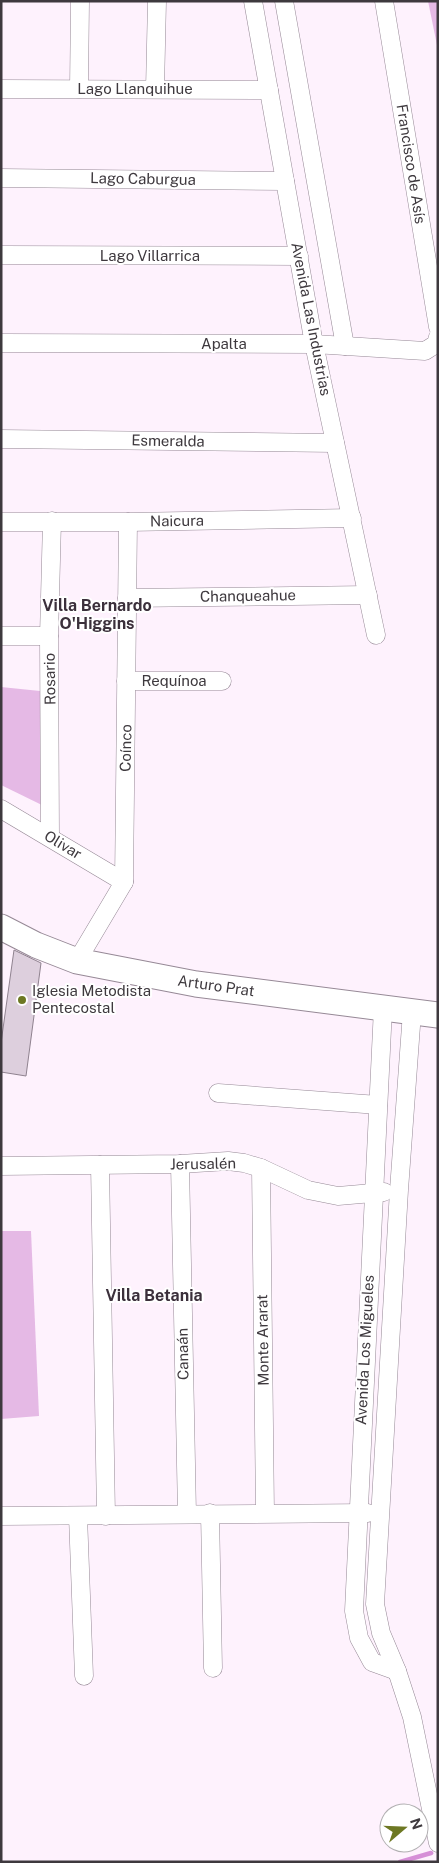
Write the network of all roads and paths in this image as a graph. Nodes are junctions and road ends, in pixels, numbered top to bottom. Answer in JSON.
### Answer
{"nodes":[{"id":1,"x":80,"y":1,"type":"edge"},
{"id":2,"x":157,"y":1,"type":"edge"},
{"id":3,"x":253,"y":1,"type":"edge"},
{"id":4,"x":284,"y":1,"type":"edge"},
{"id":5,"x":384,"y":1,"type":"edge"},
{"id":6,"x":1,"y":89,"type":"edge"},
{"id":7,"x":78,"y":89,"type":"junction"},
{"id":8,"x":155,"y":89,"type":"junction"},
{"id":9,"x":269,"y":90,"type":"junction"},
{"id":10,"x":1,"y":178,"type":"edge"},
{"id":11,"x":285,"y":181,"type":"junction"},
{"id":12,"x":1,"y":255,"type":"edge"},
{"id":13,"x":299,"y":256,"type":"junction"},
{"id":14,"x":438,"y":327,"type":"edge"},
{"id":15,"x":438,"y":337,"type":"edge"},
{"id":16,"x":1,"y":343,"type":"edge"},
{"id":17,"x":314,"y":344,"type":"junction"},
{"id":18,"x":346,"y":346,"type":"junction"},
{"id":19,"x":1,"y":439,"type":"edge"},
{"id":20,"x":335,"y":444,"type":"junction"},
{"id":21,"x":352,"y":518,"type":"junction"},
{"id":22,"x":52,"y":521,"type":"junction"},
{"id":23,"x":1,"y":522,"type":"edge"},
{"id":24,"x":128,"y":522,"type":"junction"},
{"id":25,"x":368,"y":595,"type":"junction"},
{"id":26,"x":127,"y":598,"type":"junction"},
{"id":27,"x":376,"y":635,"type":"dead end"},
{"id":28,"x":1,"y":636,"type":"edge"},
{"id":29,"x":49,"y":636,"type":"junction"},
{"id":30,"x":126,"y":681,"type":"junction"},
{"id":31,"x":222,"y":681,"type":"dead end"},
{"id":32,"x":1,"y":809,"type":"edge"},
{"id":33,"x":50,"y":837,"type":"junction"},
{"id":34,"x":124,"y":882,"type":"junction"},
{"id":35,"x":1,"y":927,"type":"edge"},
{"id":36,"x":77,"y":961,"type":"junction"},
{"id":37,"x":383,"y":1008,"type":"junction"},
{"id":38,"x":412,"y":1012,"type":"junction"},
{"id":39,"x":438,"y":1015,"type":"edge"},
{"id":40,"x":218,"y":1092,"type":"dead end"},
{"id":41,"x":378,"y":1105,"type":"junction"},
{"id":42,"x":180,"y":1164,"type":"junction"},
{"id":43,"x":100,"y":1165,"type":"junction"},
{"id":44,"x":1,"y":1166,"type":"edge"},
{"id":45,"x":261,"y":1168,"type":"junction"},
{"id":46,"x":399,"y":1190,"type":"junction"},
{"id":47,"x":373,"y":1194,"type":"junction"},
{"id":48,"x":210,"y":1513,"type":"junction"},
{"id":49,"x":265,"y":1513,"type":"junction"},
{"id":50,"x":358,"y":1513,"type":"junction"},
{"id":51,"x":380,"y":1513,"type":"junction"},
{"id":52,"x":187,"y":1514,"type":"junction"},
{"id":53,"x":1,"y":1516,"type":"edge"},
{"id":54,"x":78,"y":1516,"type":"junction"},
{"id":55,"x":106,"y":1516,"type":"junction"},
{"id":56,"x":213,"y":1668,"type":"dead end"},
{"id":57,"x":397,"y":1671,"type":"junction"},
{"id":58,"x":84,"y":1676,"type":"dead end"},
{"id":59,"x":438,"y":1842,"type":"edge"}],
"edges":[{"from":1,"to":7,"type":"street"},
{"from":2,"to":8,"type":"street"},
{"from":3,"to":9,"type":"street","name":"Avenida Las Industrias"},
{"from":4,"to":18,"type":"street","name":"Avenida Las Industrias"},
{"from":5,"to":14,"type":"street","name":"Francisco de Asís"},
{"from":6,"to":7,"type":"street","name":"Lago Llanquihue"},
{"from":7,"to":8,"type":"street","name":"Lago Llanquihue"},
{"from":8,"to":9,"type":"street","name":"Lago Llanquihue"},
{"from":9,"to":11,"type":"street","name":"Avenida Las Industrias"},
{"from":10,"to":11,"type":"street","name":"Lago Caburgua"},
{"from":11,"to":13,"type":"street","name":"Avenida Las Industrias"},
{"from":12,"to":13,"type":"street","name":"Lago Villarrica"},
{"from":13,"to":17,"type":"street","name":"Avenida Las Industrias"},
{"from":15,"to":18,"type":"street","name":"Apalta"},
{"from":16,"to":17,"type":"street","name":"Apalta"},
{"from":17,"to":18,"type":"street","name":"Apalta"},
{"from":17,"to":20,"type":"street","name":"Avenida Las Industrias"},
{"from":19,"to":20,"type":"street","name":"Esmeralda"},
{"from":20,"to":21,"type":"street","name":"Avenida Las Industrias"},
{"from":21,"to":24,"type":"street","name":"Naicura"},
{"from":21,"to":25,"type":"street","name":"Avenida Las Industrias"},
{"from":22,"to":23,"type":"street","name":"Naicura"},
{"from":22,"to":24,"type":"street","name":"Naicura"},
{"from":22,"to":29,"type":"street","name":"Rosario"},
{"from":24,"to":26,"type":"street","name":"Coínco"},
{"from":25,"to":26,"type":"street","name":"Chanqueahue"},
{"from":25,"to":27,"type":"street","name":"Avenida Las Industrias"},
{"from":26,"to":30,"type":"street","name":"Coínco"},
{"from":28,"to":29,"type":"street"},
{"from":29,"to":33,"type":"street","name":"Rosario"},
{"from":30,"to":31,"type":"street","name":"Requínoa"},
{"from":30,"to":34,"type":"street","name":"Coínco"},
{"from":32,"to":33,"type":"street","name":"Olivar"},
{"from":33,"to":34,"type":"street","name":"Olivar"},
{"from":34,"to":36,"type":"street"},
{"from":35,"to":36,"type":"main road","name":"Arturo Prat"},
{"from":36,"to":37,"type":"main road","name":"Arturo Prat"},
{"from":37,"to":38,"type":"main road","name":"Arturo Prat"},
{"from":37,"to":41,"type":"street","name":"Avenida Los Migueles"},
{"from":38,"to":39,"type":"main road","name":"Arturo Prat"},
{"from":38,"to":46,"type":"street","name":"Avenida Los Migueles"},
{"from":40,"to":41,"type":"street"},
{"from":41,"to":47,"type":"street","name":"Avenida Los Migueles"},
{"from":42,"to":43,"type":"street","name":"Jerusalén"},
{"from":42,"to":45,"type":"street","name":"Jerusalén"},
{"from":42,"to":52,"type":"street","name":"Canaán"},
{"from":43,"to":44,"type":"street","name":"Jerusalén"},
{"from":43,"to":55,"type":"street"},
{"from":45,"to":47,"type":"street","name":"Jerusalén"},
{"from":45,"to":49,"type":"street","name":"Monte Ararat"},
{"from":46,"to":47,"type":"street","name":"Jerusalén"},
{"from":46,"to":51,"type":"street","name":"Avenida Los Migueles"},
{"from":47,"to":50,"type":"street","name":"Avenida Los Migueles"},
{"from":48,"to":49,"type":"street"},
{"from":48,"to":52,"type":"street"},
{"from":48,"to":56,"type":"street"},
{"from":49,"to":50,"type":"street"},
{"from":50,"to":51,"type":"street"},
{"from":50,"to":57,"type":"street","name":"Avenida Los Migueles"},
{"from":51,"to":57,"type":"street","name":"Avenida Los Migueles"},
{"from":52,"to":55,"type":"street"},
{"from":53,"to":54,"type":"street"},
{"from":54,"to":55,"type":"street"},
{"from":54,"to":58,"type":"street"},
{"from":57,"to":59,"type":"street","name":"Avenida Los Migueles"}]}
